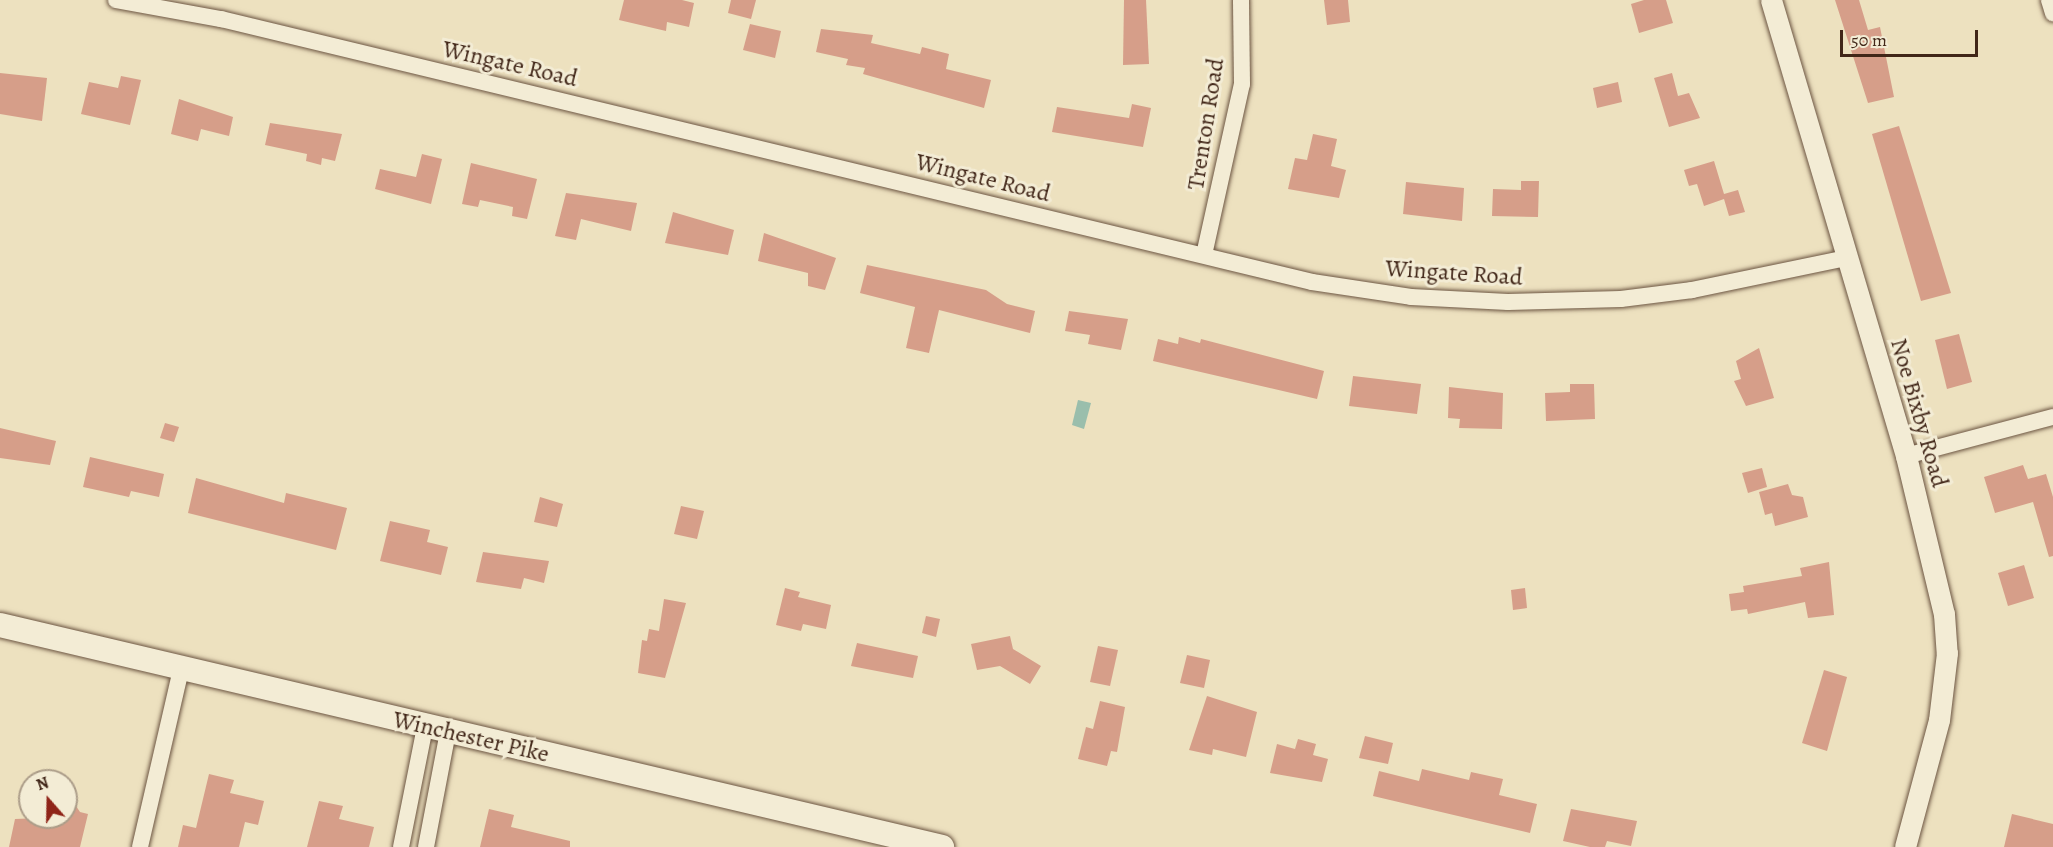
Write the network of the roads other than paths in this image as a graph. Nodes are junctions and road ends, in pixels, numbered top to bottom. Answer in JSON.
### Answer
{"nodes":[{"id":1,"x":116,"y":0,"type":"edge"},
{"id":2,"x":1241,"y":0,"type":"edge"},
{"id":3,"x":1771,"y":0,"type":"edge"},
{"id":4,"x":2049,"y":0,"type":"edge"},
{"id":5,"x":2053,"y":13,"type":"edge"},
{"id":6,"x":1204,"y":255,"type":"junction"},
{"id":7,"x":1846,"y":258,"type":"junction"},
{"id":8,"x":2053,"y":417,"type":"edge"},
{"id":9,"x":1906,"y":456,"type":"junction"},
{"id":10,"x":0,"y":625,"type":"edge"},
{"id":11,"x":181,"y":670,"type":"junction"},
{"id":12,"x":425,"y":727,"type":"junction"},
{"id":13,"x":448,"y":732,"type":"junction"},
{"id":14,"x":140,"y":847,"type":"edge"},
{"id":15,"x":401,"y":847,"type":"edge"},
{"id":16,"x":426,"y":847,"type":"edge"},
{"id":17,"x":942,"y":847,"type":"edge"},
{"id":18,"x":1905,"y":847,"type":"edge"}],
"edges":[{"from":1,"to":6,"type":"street","name":"Wingate Road"},
{"from":2,"to":6,"type":"street","name":"Trenton Road"},
{"from":3,"to":7,"type":"street","name":"Noe Bixby Road"},
{"from":4,"to":5,"type":"street"},
{"from":6,"to":7,"type":"street","name":"Wingate Road"},
{"from":7,"to":9,"type":"street","name":"Noe Bixby Road"},
{"from":8,"to":9,"type":"street"},
{"from":9,"to":18,"type":"street","name":"Noe Bixby Road"},
{"from":10,"to":11,"type":"main road","name":"Winchester Pike"},
{"from":11,"to":12,"type":"main road","name":"Winchester Pike"},
{"from":11,"to":14,"type":"street"},
{"from":12,"to":13,"type":"main road","name":"Winchester Pike"},
{"from":12,"to":15,"type":"street"},
{"from":13,"to":16,"type":"street"},
{"from":13,"to":17,"type":"main road","name":"Winchester Pike"}]}
